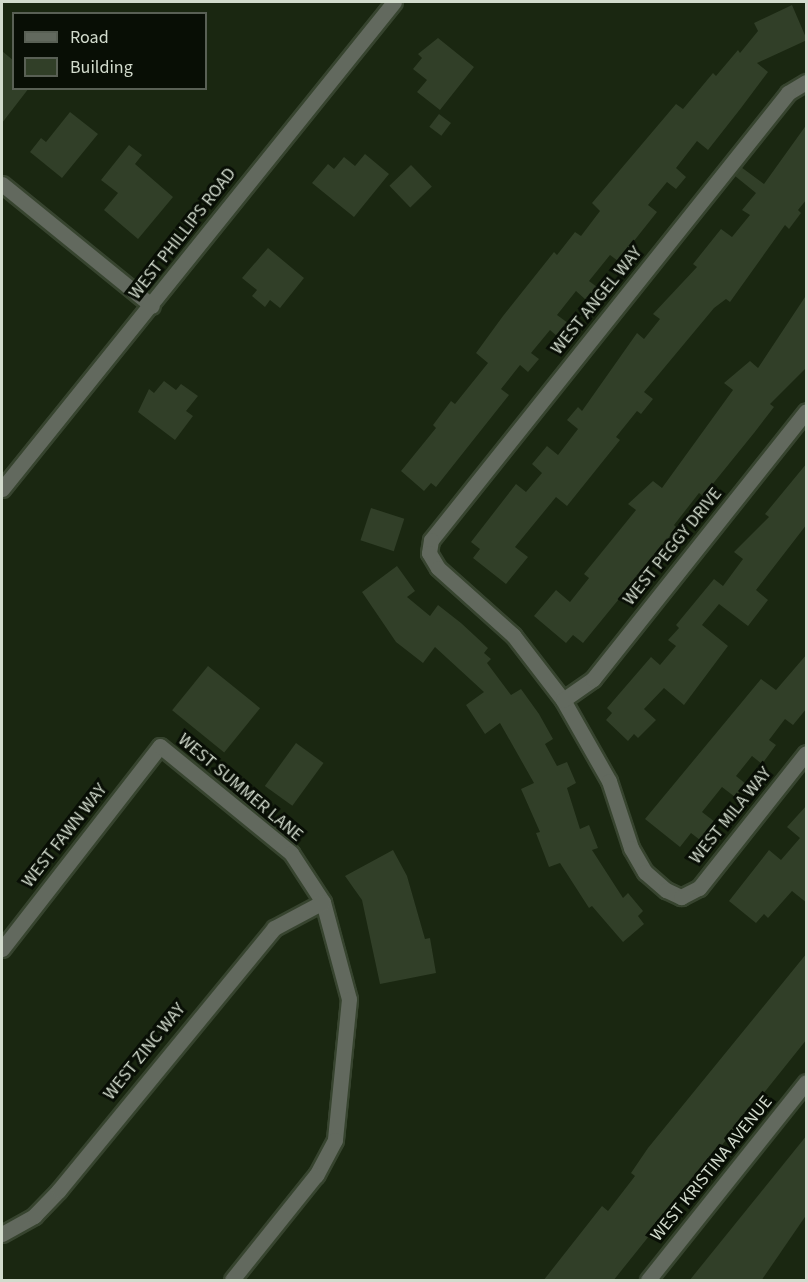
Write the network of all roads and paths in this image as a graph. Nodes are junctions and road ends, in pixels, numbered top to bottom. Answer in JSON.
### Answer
{"nodes":[{"id":1,"x":394,"y":2,"type":"edge"},
{"id":2,"x":806,"y":81,"type":"edge"},
{"id":3,"x":2,"y":184,"type":"edge"},
{"id":4,"x":152,"y":306,"type":"junction"},
{"id":5,"x":807,"y":411,"type":"edge"},
{"id":6,"x":2,"y":489,"type":"edge"},
{"id":7,"x":563,"y":700,"type":"junction"},
{"id":8,"x":160,"y":746,"type":"joint"},
{"id":9,"x":807,"y":753,"type":"edge"},
{"id":10,"x":323,"y":902,"type":"junction"},
{"id":11,"x":2,"y":949,"type":"edge"},
{"id":12,"x":807,"y":1082,"type":"edge"},
{"id":13,"x":2,"y":1234,"type":"edge"},
{"id":14,"x":232,"y":1281,"type":"edge"},
{"id":15,"x":648,"y":1281,"type":"edge"}],
"edges":[{"from":1,"to":4,"type":"street","name":"WEST PHILLIPS ROAD"},
{"from":2,"to":7,"type":"street","name":"WEST ANGEL WAY"},
{"from":3,"to":4,"type":"street"},
{"from":4,"to":6,"type":"street","name":"WEST PHILLIPS ROAD"},
{"from":5,"to":7,"type":"street","name":"WEST PEGGY DRIVE"},
{"from":7,"to":9,"type":"street","name":"WEST MILA WAY"},
{"from":8,"to":10,"type":"street","name":"WEST SUMMER LANE"},
{"from":8,"to":11,"type":"street","name":"WEST FAWN WAY"},
{"from":10,"to":13,"type":"street","name":"WEST ZINC WAY"},
{"from":10,"to":14,"type":"street","name":"WEST SUMMER LANE"},
{"from":12,"to":15,"type":"street","name":"WEST KRISTINA AVENUE"}]}
